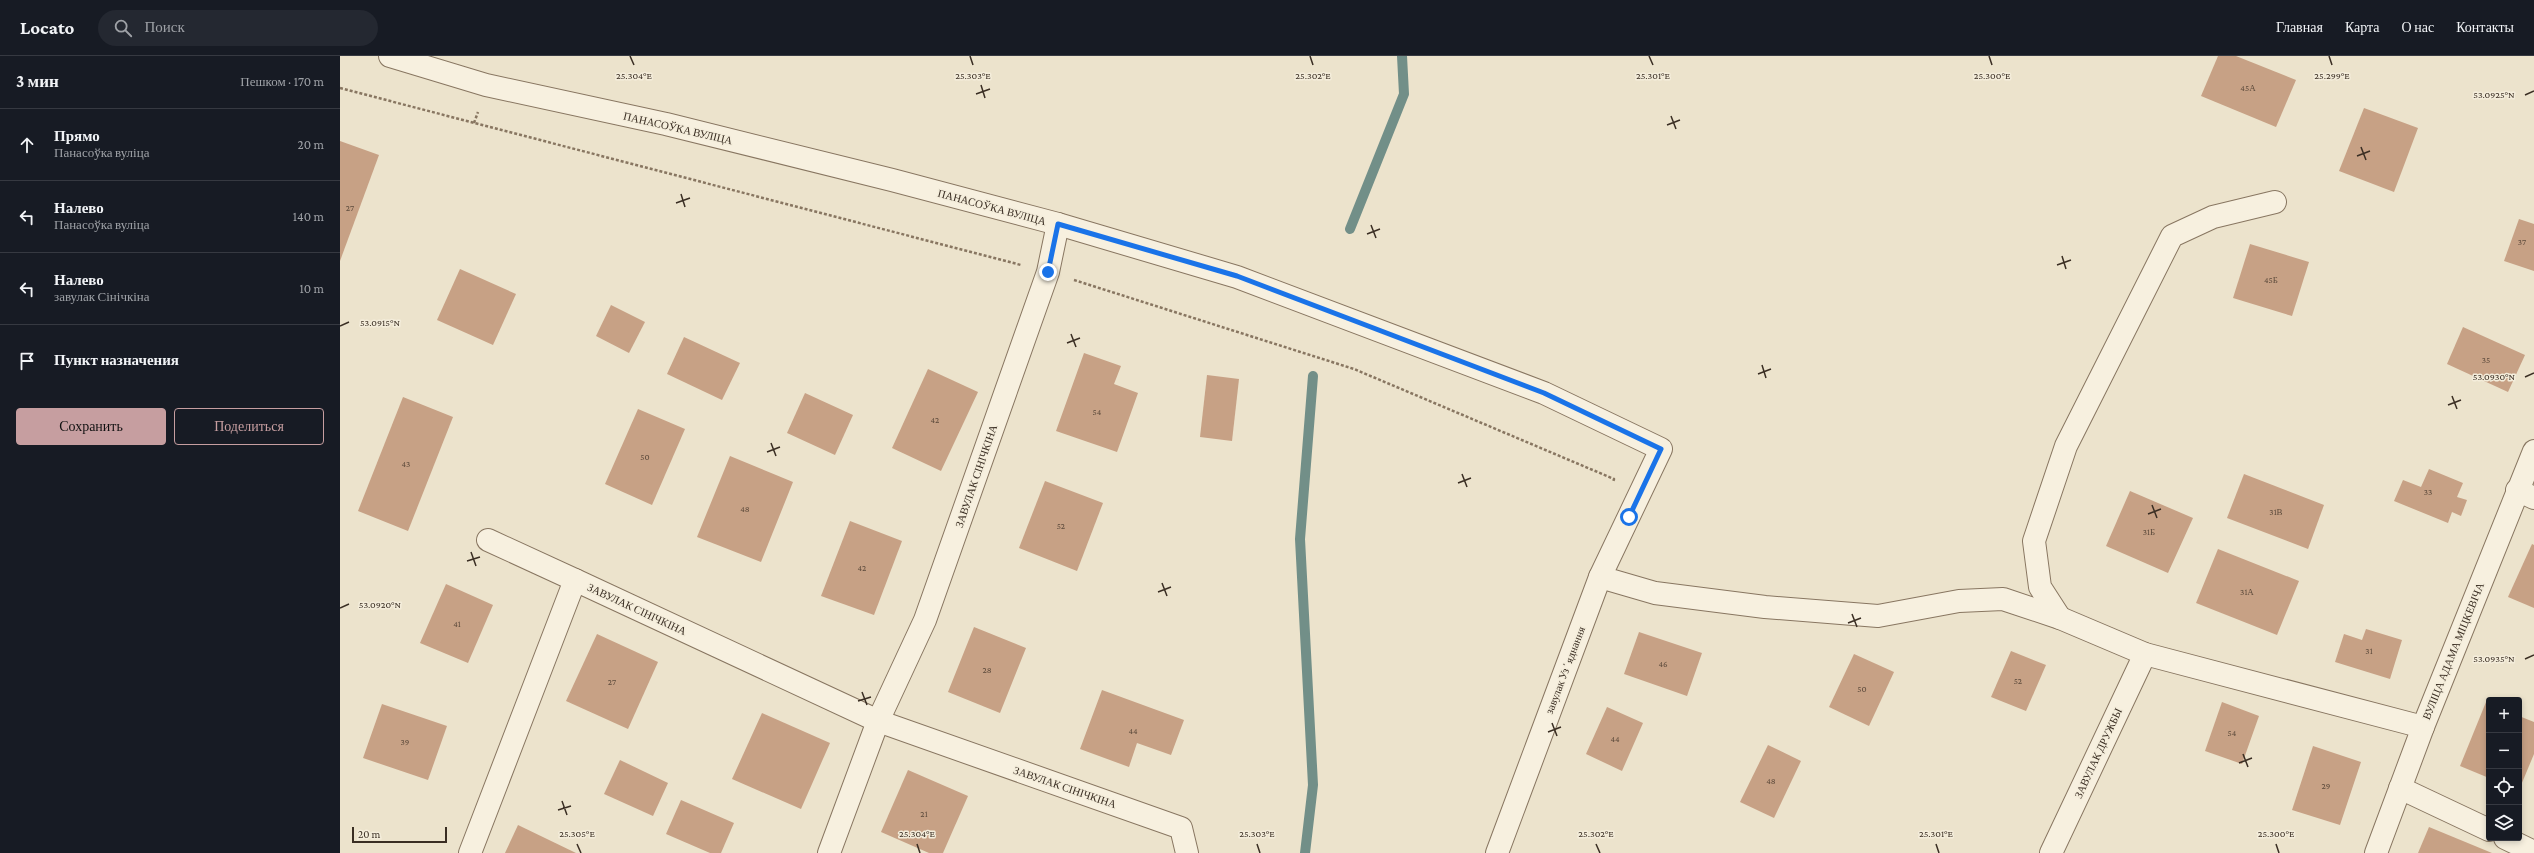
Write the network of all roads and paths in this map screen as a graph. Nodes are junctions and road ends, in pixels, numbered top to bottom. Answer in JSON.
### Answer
{"nodes":[{"id":1,"x":390,"y":56,"type":"edge"},
{"id":2,"x":2275,"y":202,"type":"dead end"},
{"id":3,"x":1058,"y":224,"type":"junction"},
{"id":4,"x":2534,"y":451,"type":"edge"},
{"id":5,"x":2526,"y":494,"type":"edge"},
{"id":6,"x":1629,"y":517,"type":"joint"},
{"id":7,"x":488,"y":540,"type":"dead end"},
{"id":8,"x":1600,"y":577,"type":"junction"},
{"id":9,"x":575,"y":580,"type":"junction"},
{"id":10,"x":2060,"y":618,"type":"junction"},
{"id":11,"x":2145,"y":654,"type":"junction"},
{"id":12,"x":878,"y":721,"type":"junction"},
{"id":13,"x":2423,"y":728,"type":"junction"},
{"id":14,"x":2400,"y":788,"type":"junction"},
{"id":15,"x":2486,"y":829,"type":"edge"},
{"id":16,"x":2511,"y":841,"type":"edge"},
{"id":17,"x":2534,"y":852,"type":"edge"},
{"id":18,"x":470,"y":853,"type":"edge"},
{"id":19,"x":829,"y":853,"type":"edge"},
{"id":20,"x":1187,"y":853,"type":"edge"},
{"id":21,"x":1497,"y":853,"type":"edge"},
{"id":22,"x":2051,"y":853,"type":"edge"},
{"id":23,"x":2376,"y":853,"type":"edge"}],
"edges":[{"from":1,"to":3,"type":"street","name":"ПАНАСОЎКА ВУЛІЦА"},
{"from":2,"to":10,"type":"street"},
{"from":3,"to":6,"type":"street","name":"ПАНАСОЎКА ВУЛІЦА"},
{"from":3,"to":12,"type":"street","name":"ЗАВУЛАК СІНІЧКІНА"},
{"from":4,"to":5,"type":"street","name":"ВУЛІЦА АДАМА МІЦКЕВІЧА"},
{"from":5,"to":13,"type":"street","name":"ВУЛІЦА АДАМА МІЦКЕВІЧА"},
{"from":6,"to":8,"type":"street","name":"завулак Узʼяднання"},
{"from":7,"to":9,"type":"street"},
{"from":8,"to":10,"type":"street"},
{"from":8,"to":21,"type":"street","name":"завулак Узʼяднання"},
{"from":9,"to":12,"type":"street","name":"ЗАВУЛАК СІНІЧКІНА"},
{"from":9,"to":18,"type":"street","name":"ЗАВУЛАК СІНІЧКІНА"},
{"from":10,"to":11,"type":"street"},
{"from":11,"to":13,"type":"street"},
{"from":11,"to":22,"type":"street","name":"ЗАВУЛАК ДРУЖБЫ"},
{"from":12,"to":19,"type":"street","name":"ЗАВУЛАК СІНІЧКІНА"},
{"from":12,"to":20,"type":"street","name":"ЗАВУЛАК СІНІЧКІНА"},
{"from":13,"to":14,"type":"street","name":"ВУЛІЦА АДАМА МІЦКЕВІЧА"},
{"from":14,"to":15,"type":"street"},
{"from":14,"to":23,"type":"street","name":"ВУЛІЦА АДАМА МІЦКЕВІЧА"},
{"from":16,"to":17,"type":"street"}]}
